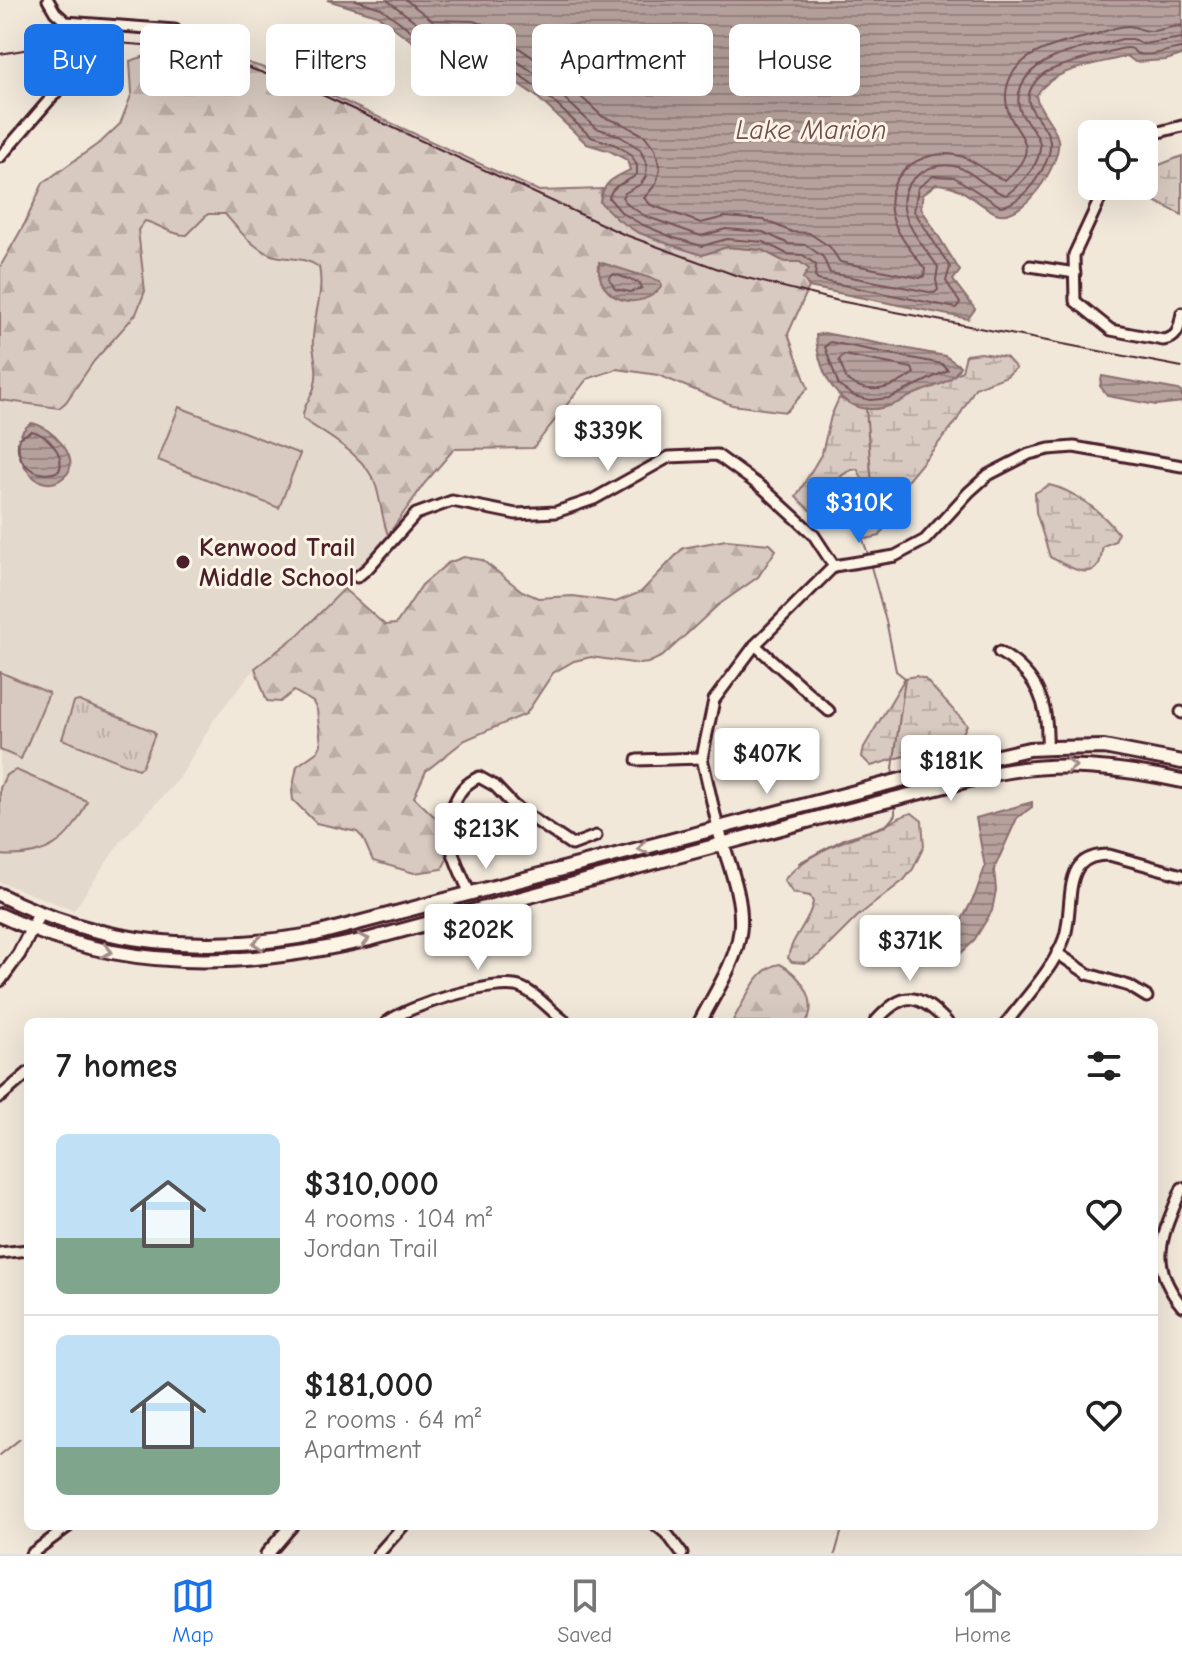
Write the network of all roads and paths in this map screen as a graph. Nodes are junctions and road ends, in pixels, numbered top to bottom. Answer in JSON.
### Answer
{"nodes":[{"id":1,"x":48,"y":0,"type":"edge"},
{"id":2,"x":140,"y":27,"type":"edge"},
{"id":3,"x":53,"y":96,"type":"edge"},
{"id":4,"x":1182,"y":126,"type":"edge"},
{"id":5,"x":1158,"y":132,"type":"edge"},
{"id":6,"x":0,"y":157,"type":"edge"},
{"id":7,"x":1100,"y":200,"type":"edge"},
{"id":8,"x":1030,"y":266,"type":"dead end"},
{"id":9,"x":1075,"y":273,"type":"junction"},
{"id":10,"x":1182,"y":313,"type":"edge"},
{"id":11,"x":1182,"y":466,"type":"edge"},
{"id":12,"x":834,"y":566,"type":"junction"},
{"id":13,"x":357,"y":577,"type":"dead end"},
{"id":14,"x":755,"y":645,"type":"junction"},
{"id":15,"x":999,"y":652,"type":"dead end"},
{"id":16,"x":829,"y":711,"type":"dead end"},
{"id":17,"x":1047,"y":748,"type":"junction"},
{"id":18,"x":702,"y":758,"type":"junction"},
{"id":19,"x":637,"y":760,"type":"dead end"},
{"id":20,"x":1182,"y":762,"type":"edge"},
{"id":21,"x":1182,"y":781,"type":"edge"},
{"id":22,"x":718,"y":828,"type":"junction"},
{"id":23,"x":596,"y":836,"type":"dead end"},
{"id":24,"x":723,"y":844,"type":"junction"},
{"id":25,"x":1182,"y":875,"type":"edge"},
{"id":26,"x":470,"y":894,"type":"junction"},
{"id":27,"x":0,"y":895,"type":"edge"},
{"id":28,"x":39,"y":914,"type":"junction"},
{"id":29,"x":0,"y":915,"type":"edge"},
{"id":30,"x":32,"y":929,"type":"junction"},
{"id":31,"x":1057,"y":953,"type":"junction"},
{"id":32,"x":0,"y":980,"type":"edge"},
{"id":33,"x":1147,"y":997,"type":"dead end"},
{"id":34,"x":394,"y":1018,"type":"edge"},
{"id":35,"x":561,"y":1018,"type":"edge"},
{"id":36,"x":702,"y":1018,"type":"edge"},
{"id":37,"x":879,"y":1018,"type":"edge"},
{"id":38,"x":942,"y":1018,"type":"edge"},
{"id":39,"x":1010,"y":1018,"type":"edge"},
{"id":40,"x":24,"y":1076,"type":"edge"},
{"id":41,"x":0,"y":1097,"type":"edge"},
{"id":42,"x":1182,"y":1188,"type":"edge"},
{"id":43,"x":24,"y":1250,"type":"edge"},
{"id":44,"x":0,"y":1253,"type":"edge"},
{"id":45,"x":1182,"y":1306,"type":"edge"},
{"id":46,"x":64,"y":1530,"type":"edge"},
{"id":47,"x":288,"y":1530,"type":"edge"},
{"id":48,"x":399,"y":1530,"type":"edge"},
{"id":49,"x":662,"y":1530,"type":"edge"},
{"id":50,"x":31,"y":1554,"type":"edge"},
{"id":51,"x":267,"y":1554,"type":"edge"},
{"id":52,"x":378,"y":1554,"type":"edge"},
{"id":53,"x":682,"y":1554,"type":"edge"}],
"edges":[{"from":1,"to":2,"type":"street"},
{"from":3,"to":6,"type":"street"},
{"from":4,"to":5,"type":"street"},
{"from":7,"to":9,"type":"street"},
{"from":8,"to":9,"type":"street"},
{"from":9,"to":10,"type":"street"},
{"from":11,"to":12,"type":"street"},
{"from":12,"to":13,"type":"street"},
{"from":12,"to":14,"type":"street"},
{"from":14,"to":16,"type":"street"},
{"from":14,"to":18,"type":"street"},
{"from":15,"to":17,"type":"street"},
{"from":17,"to":20,"type":"main road"},
{"from":17,"to":22,"type":"main road"},
{"from":18,"to":19,"type":"street"},
{"from":18,"to":22,"type":"street"},
{"from":24,"to":21,"type":"main road","one_way":true},
{"from":22,"to":24,"type":"street"},
{"from":22,"to":26,"type":"main road","one_way":true},
{"from":23,"to":26,"type":"street"},
{"from":30,"to":24,"type":"main road","one_way":true},
{"from":24,"to":36,"type":"street"},
{"from":25,"to":31,"type":"street"},
{"from":26,"to":28,"type":"main road","one_way":true},
{"from":27,"to":28,"type":"main road"},
{"from":28,"to":30,"type":"street"},
{"from":29,"to":30,"type":"main road"},
{"from":30,"to":32,"type":"street"},
{"from":31,"to":33,"type":"street"},
{"from":31,"to":39,"type":"street"},
{"from":34,"to":35,"type":"street"},
{"from":37,"to":38,"type":"street"},
{"from":40,"to":41,"type":"street"},
{"from":42,"to":45,"type":"street"},
{"from":43,"to":44,"type":"street"},
{"from":46,"to":50,"type":"street"},
{"from":47,"to":51,"type":"street"},
{"from":48,"to":52,"type":"street"},
{"from":49,"to":53,"type":"street"}]}
